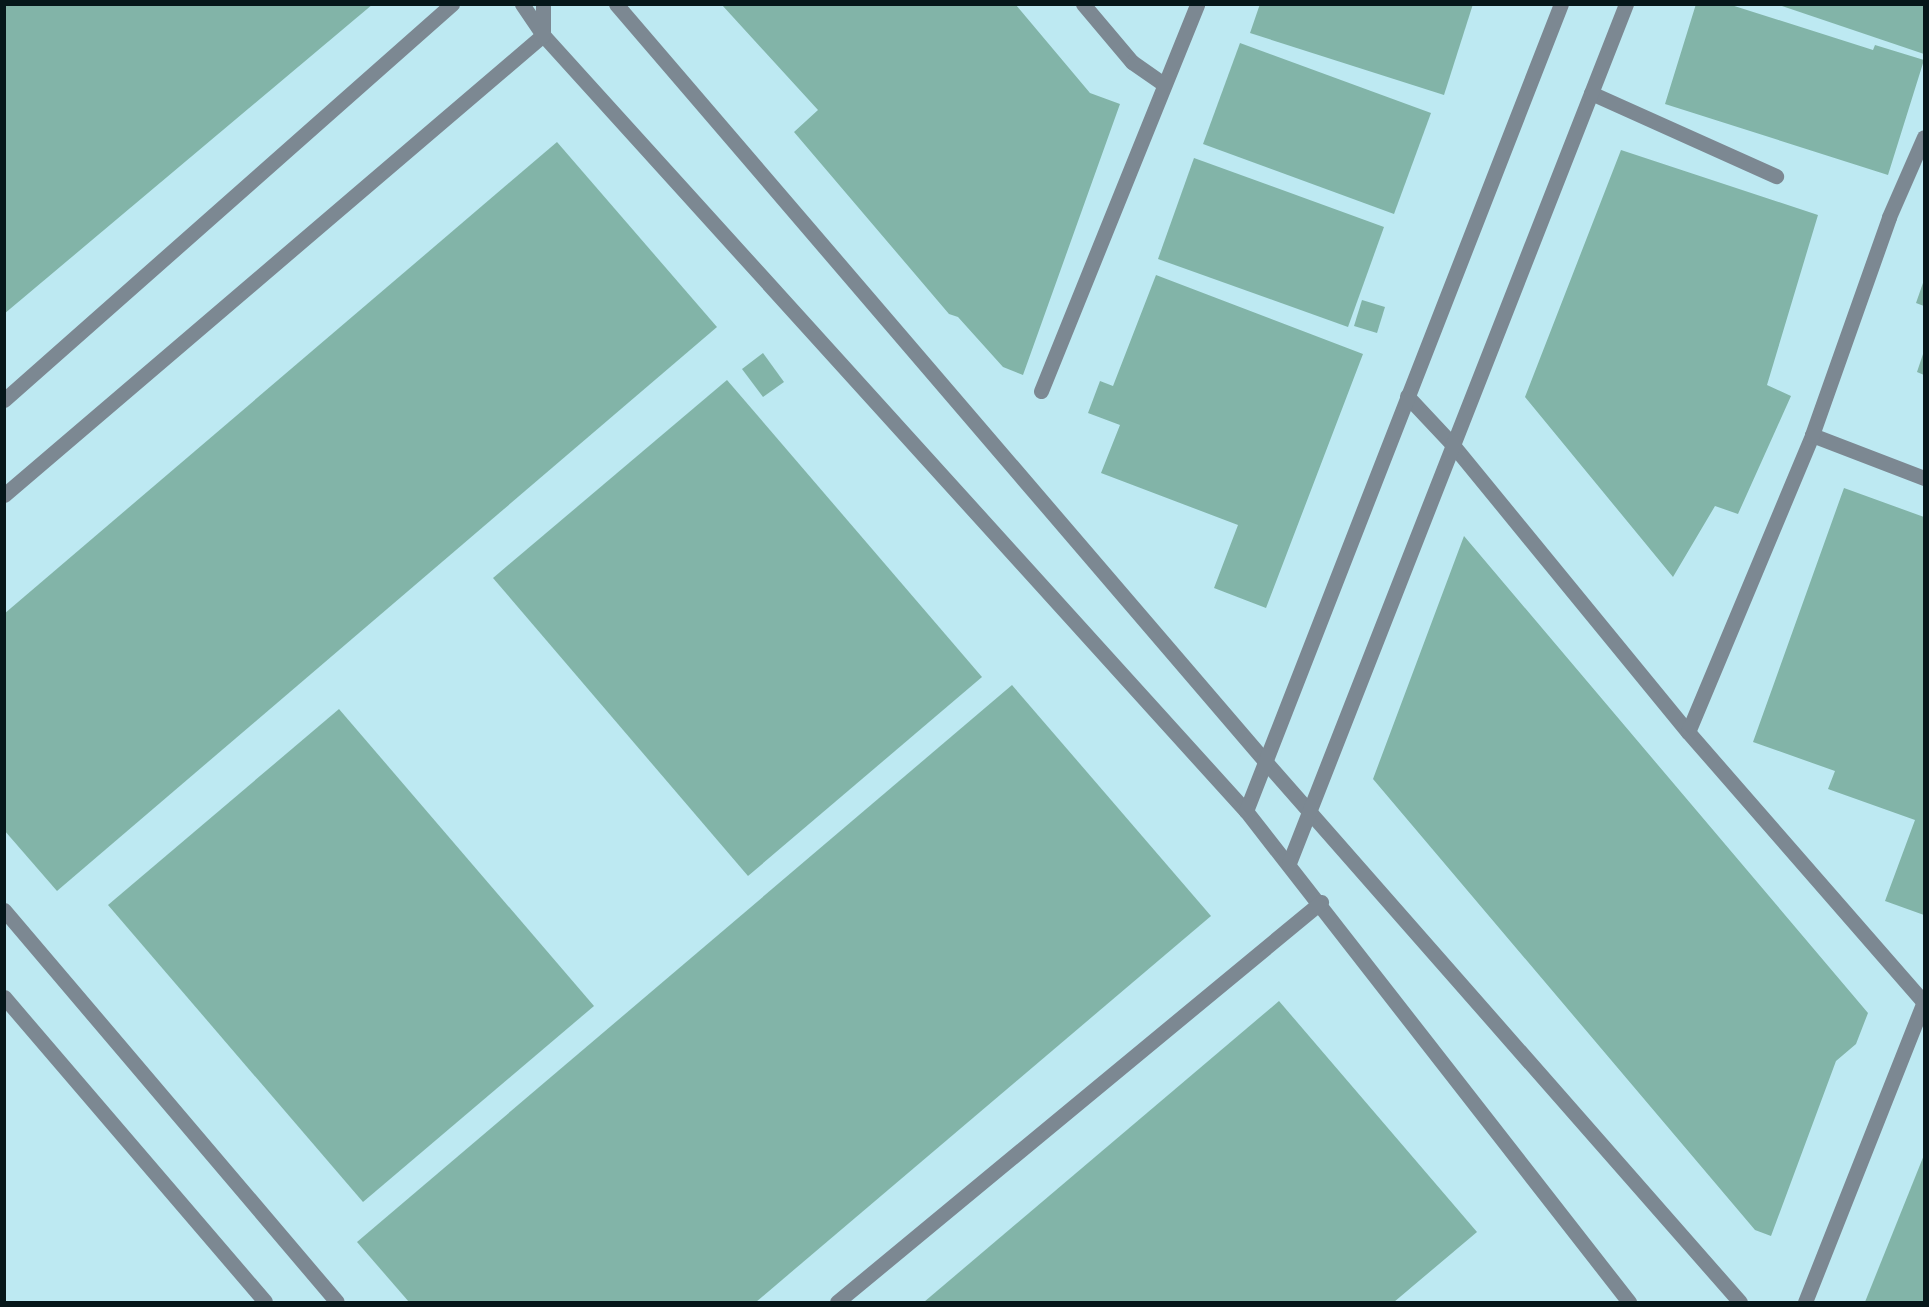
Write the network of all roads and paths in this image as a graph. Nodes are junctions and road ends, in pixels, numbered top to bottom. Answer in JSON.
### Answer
{"nodes":[{"id":1,"x":452,"y":4,"type":"edge"},
{"id":2,"x":522,"y":4,"type":"edge"},
{"id":3,"x":543,"y":4,"type":"edge"},
{"id":4,"x":616,"y":4,"type":"edge"},
{"id":5,"x":1083,"y":4,"type":"edge"},
{"id":6,"x":1197,"y":4,"type":"edge"},
{"id":7,"x":1561,"y":4,"type":"edge"},
{"id":8,"x":1626,"y":4,"type":"edge"},
{"id":9,"x":543,"y":35,"type":"junction"},
{"id":10,"x":1162,"y":83,"type":"junction"},
{"id":11,"x":1591,"y":93,"type":"junction"},
{"id":12,"x":1924,"y":137,"type":"edge"},
{"id":13,"x":1776,"y":176,"type":"dead end"},
{"id":14,"x":1041,"y":391,"type":"dead end"},
{"id":15,"x":1407,"y":396,"type":"junction"},
{"id":16,"x":4,"y":400,"type":"edge"},
{"id":17,"x":1812,"y":435,"type":"junction"},
{"id":18,"x":1452,"y":444,"type":"junction"},
{"id":19,"x":1924,"y":478,"type":"edge"},
{"id":20,"x":4,"y":495,"type":"edge"},
{"id":21,"x":1688,"y":732,"type":"junction"},
{"id":22,"x":1264,"y":760,"type":"junction"},
{"id":23,"x":1246,"y":811,"type":"junction"},
{"id":24,"x":1311,"y":814,"type":"junction"},
{"id":25,"x":1289,"y":863,"type":"junction"},
{"id":26,"x":1321,"y":902,"type":"junction"},
{"id":27,"x":4,"y":910,"type":"edge"},
{"id":28,"x":4,"y":997,"type":"edge"},
{"id":29,"x":1924,"y":1002,"type":"edge"},
{"id":30,"x":265,"y":1302,"type":"edge"},
{"id":31,"x":337,"y":1302,"type":"edge"},
{"id":32,"x":837,"y":1302,"type":"edge"},
{"id":33,"x":1629,"y":1302,"type":"edge"},
{"id":34,"x":1740,"y":1302,"type":"edge"},
{"id":35,"x":1805,"y":1302,"type":"edge"}],
"edges":[{"from":1,"to":16,"type":"street"},
{"from":2,"to":9,"type":"street"},
{"from":3,"to":9,"type":"street"},
{"from":4,"to":22,"type":"street"},
{"from":5,"to":10,"type":"street"},
{"from":6,"to":10,"type":"street"},
{"from":7,"to":15,"type":"street"},
{"from":8,"to":11,"type":"street"},
{"from":9,"to":20,"type":"street"},
{"from":9,"to":23,"type":"street"},
{"from":10,"to":14,"type":"street"},
{"from":11,"to":13,"type":"street"},
{"from":11,"to":18,"type":"street"},
{"from":12,"to":17,"type":"street"},
{"from":15,"to":18,"type":"street"},
{"from":15,"to":22,"type":"street"},
{"from":17,"to":19,"type":"street"},
{"from":17,"to":21,"type":"street"},
{"from":18,"to":21,"type":"street"},
{"from":18,"to":24,"type":"street"},
{"from":21,"to":29,"type":"street"},
{"from":22,"to":23,"type":"street"},
{"from":22,"to":24,"type":"street"},
{"from":23,"to":25,"type":"street"},
{"from":24,"to":25,"type":"street"},
{"from":24,"to":34,"type":"street"},
{"from":25,"to":26,"type":"street"},
{"from":26,"to":32,"type":"street"},
{"from":26,"to":33,"type":"street"},
{"from":27,"to":31,"type":"street"},
{"from":28,"to":30,"type":"street"},
{"from":29,"to":35,"type":"street"}]}
